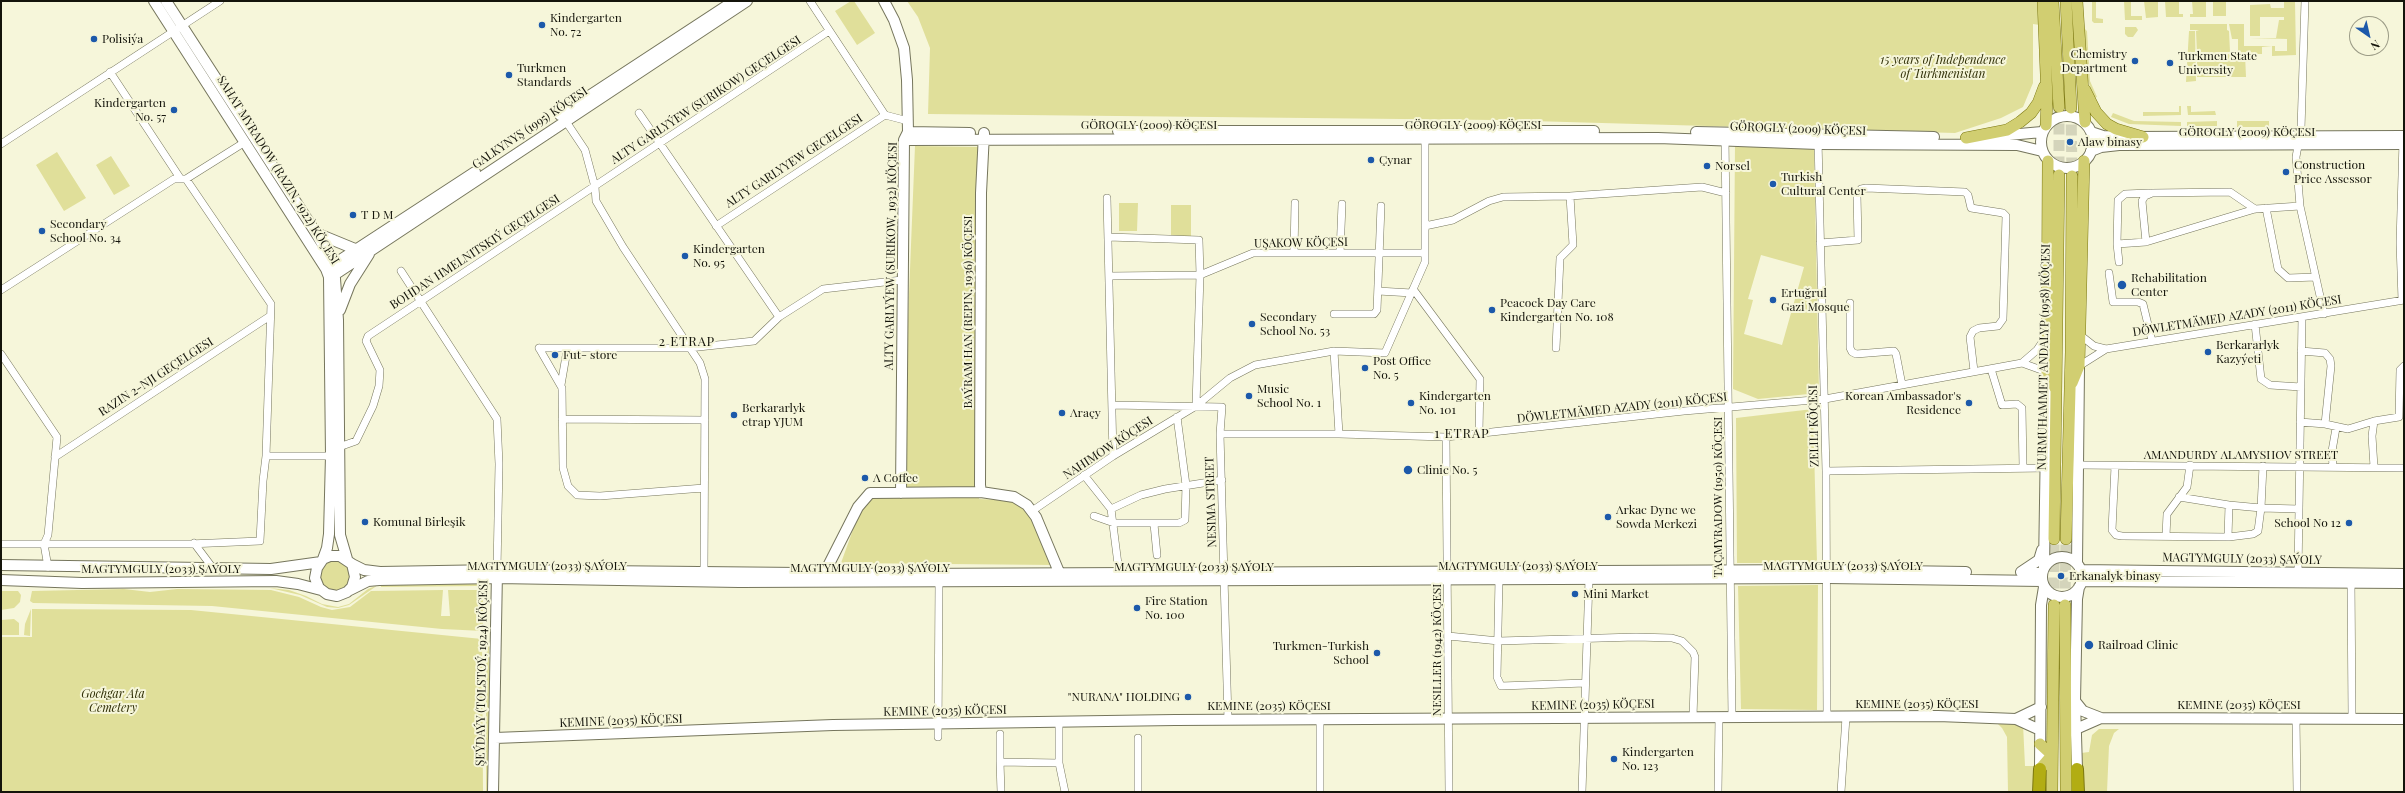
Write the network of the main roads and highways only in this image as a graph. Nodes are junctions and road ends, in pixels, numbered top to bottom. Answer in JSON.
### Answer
{"nodes":[{"id":1,"x":154,"y":1,"type":"edge"},
{"id":2,"x":166,"y":1,"type":"edge"},
{"id":3,"x":734,"y":1,"type":"edge"},
{"id":4,"x":747,"y":1,"type":"edge"},
{"id":5,"x":884,"y":1,"type":"edge"},
{"id":6,"x":2043,"y":1,"type":"edge"},
{"id":7,"x":2054,"y":1,"type":"edge"},
{"id":8,"x":2066,"y":1,"type":"edge"},
{"id":9,"x":2077,"y":1,"type":"edge"},
{"id":10,"x":178,"y":28,"type":"junction"},
{"id":11,"x":2047,"y":75,"type":"junction"},
{"id":12,"x":2081,"y":79,"type":"junction"},
{"id":13,"x":2059,"y":107,"type":"tunnel mouth"},
{"id":14,"x":2071,"y":108,"type":"tunnel mouth"},
{"id":15,"x":2085,"y":122,"type":"junction"},
{"id":16,"x":2044,"y":129,"type":"junction"},
{"id":17,"x":2091,"y":132,"type":"junction"},
{"id":18,"x":906,"y":136,"type":"junction"},
{"id":19,"x":983,"y":136,"type":"junction"},
{"id":20,"x":2143,"y":137,"type":"junction"},
{"id":21,"x":1966,"y":138,"type":"junction"},
{"id":22,"x":1818,"y":140,"type":"junction"},
{"id":23,"x":2403,"y":140,"type":"edge"},
{"id":24,"x":2299,"y":141,"type":"junction"},
{"id":25,"x":2042,"y":151,"type":"junction"},
{"id":26,"x":2091,"y":151,"type":"junction"},
{"id":27,"x":2048,"y":161,"type":"junction"},
{"id":28,"x":2084,"y":161,"type":"junction"},
{"id":29,"x":2060,"y":175,"type":"tunnel mouth"},
{"id":30,"x":2072,"y":176,"type":"tunnel mouth"},
{"id":31,"x":316,"y":233,"type":"junction"},
{"id":32,"x":355,"y":249,"type":"junction"},
{"id":33,"x":372,"y":249,"type":"junction"},
{"id":34,"x":331,"y":272,"type":"junction"},
{"id":35,"x":2059,"y":296,"type":"junction"},
{"id":36,"x":2071,"y":301,"type":"junction"},
{"id":37,"x":2048,"y":311,"type":"junction"},
{"id":38,"x":338,"y":320,"type":"junction"},
{"id":39,"x":2080,"y":335,"type":"junction"},
{"id":40,"x":2079,"y":366,"type":"junction"},
{"id":41,"x":2046,"y":372,"type":"junction"},
{"id":42,"x":2057,"y":390,"type":"junction"},
{"id":43,"x":2069,"y":390,"type":"junction"},
{"id":44,"x":981,"y":492,"type":"junction"},
{"id":45,"x":901,"y":493,"type":"junction"},
{"id":46,"x":2043,"y":546,"type":"junction"},
{"id":47,"x":2076,"y":549,"type":"junction"},
{"id":48,"x":322,"y":561,"type":"junction"},
{"id":49,"x":349,"y":562,"type":"junction"},
{"id":50,"x":1,"y":566,"type":"edge"},
{"id":51,"x":2079,"y":567,"type":"junction"},
{"id":52,"x":824,"y":572,"type":"junction"},
{"id":53,"x":497,"y":574,"type":"junction"},
{"id":54,"x":1729,"y":574,"type":"junction"},
{"id":55,"x":2404,"y":574,"type":"edge"},
{"id":56,"x":1225,"y":575,"type":"junction"},
{"id":57,"x":1058,"y":576,"type":"junction"},
{"id":58,"x":1448,"y":576,"type":"junction"},
{"id":59,"x":2024,"y":576,"type":"junction"},
{"id":60,"x":2100,"y":576,"type":"junction"},
{"id":61,"x":2043,"y":577,"type":"junction"},
{"id":62,"x":2351,"y":578,"type":"junction"},
{"id":63,"x":1,"y":580,"type":"edge"},
{"id":64,"x":2404,"y":583,"type":"edge"},
{"id":65,"x":2080,"y":584,"type":"junction"},
{"id":66,"x":321,"y":590,"type":"junction"},
{"id":67,"x":350,"y":590,"type":"junction"},
{"id":68,"x":2077,"y":599,"type":"junction"},
{"id":69,"x":2041,"y":605,"type":"junction"},
{"id":70,"x":2075,"y":701,"type":"junction"},
{"id":71,"x":2041,"y":707,"type":"junction"},
{"id":72,"x":2100,"y":718,"type":"junction"},
{"id":73,"x":2016,"y":719,"type":"junction"},
{"id":74,"x":2404,"y":719,"type":"edge"},
{"id":75,"x":2040,"y":730,"type":"junction"},
{"id":76,"x":2075,"y":733,"type":"junction"},
{"id":77,"x":495,"y":738,"type":"junction"},
{"id":78,"x":2040,"y":744,"type":"junction"},
{"id":79,"x":2066,"y":752,"type":"junction"},
{"id":80,"x":2052,"y":755,"type":"junction"},
{"id":81,"x":2040,"y":769,"type":"junction"},
{"id":82,"x":2077,"y":769,"type":"junction"},
{"id":83,"x":493,"y":792,"type":"edge"},
{"id":84,"x":2040,"y":792,"type":"edge"},
{"id":85,"x":2052,"y":792,"type":"edge"},
{"id":86,"x":2074,"y":792,"type":"edge"}],
"edges":[{"from":1,"to":10,"type":"main road","name":"SAHAT MYRADOW (RAZIN, 1922) KÖÇESI"},
{"from":2,"to":10,"type":"main road"},
{"from":3,"to":32,"type":"main road","name":"GALKYNYŞ (1995) KÖÇESI"},
{"from":4,"to":33,"type":"main road","name":"GALKYNYŞ (1995) KÖÇESI"},
{"from":5,"to":18,"type":"main road","name":"ALTY GARLYÝEW (SURIKOW, 1932) KÖÇESI"},
{"from":6,"to":11,"type":"main road"},
{"from":7,"to":13,"type":"main road"},
{"from":8,"to":14,"type":"main road"},
{"from":9,"to":12,"type":"main road"},
{"from":10,"to":31,"type":"main road"},
{"from":10,"to":34,"type":"main road","name":"SAHAT MYRADOW (RAZIN, 1922) KÖÇESI"},
{"from":11,"to":16,"type":"main road"},
{"from":11,"to":21,"type":"main road"},
{"from":12,"to":15,"type":"main road"},
{"from":12,"to":20,"type":"main road"},
{"from":15,"to":16,"type":"main road"},
{"from":15,"to":17,"type":"main road"},
{"from":16,"to":21,"type":"main road","name":"GÖROGLY (2009) KÖÇESI"},
{"from":16,"to":25,"type":"main road"},
{"from":17,"to":20,"type":"main road","name":"GÖROGLY (2009) KÖÇESI"},
{"from":17,"to":26,"type":"main road"},
{"from":18,"to":19,"type":"main road","name":"GÖROGLY (2009) KÖÇESI"},
{"from":18,"to":45,"type":"main road","name":"ALTY GARLYÝEW (SURIKOW, 1932) KÖÇESI"},
{"from":19,"to":22,"type":"main road","name":"GÖROGLY (2009) KÖÇESI"},
{"from":19,"to":44,"type":"main road","name":"BAÝRAM HAN (REPIN, 1936) KÖÇESI"},
{"from":20,"to":24,"type":"main road","name":"GÖROGLY (2009) KÖÇESI"},
{"from":21,"to":22,"type":"main road","name":"GÖROGLY (2009) KÖÇESI"},
{"from":22,"to":25,"type":"main road","name":"GÖROGLY (2009) KÖÇESI"},
{"from":23,"to":24,"type":"main road","name":"GÖROGLY (2009) KÖÇESI"},
{"from":24,"to":26,"type":"main road","name":"GÖROGLY (2009) KÖÇESI"},
{"from":25,"to":27,"type":"main road"},
{"from":26,"to":28,"type":"main road"},
{"from":27,"to":28,"type":"main road"},
{"from":27,"to":37,"type":"main road"},
{"from":28,"to":39,"type":"main road"},
{"from":29,"to":35,"type":"main road","name":"NURMUHAMMET ANDALYP (1958) KÖÇESI"},
{"from":30,"to":36,"type":"main road","name":"NURMUHAMMET ANDALYP (1958) KÖÇESI"},
{"from":31,"to":32,"type":"main road"},
{"from":31,"to":34,"type":"main road"},
{"from":32,"to":34,"type":"main road","name":"GALKYNYŞ (1995) KÖÇESI"},
{"from":33,"to":34,"type":"main road","name":"GALKYNYŞ (1995) KÖÇESI"},
{"from":33,"to":38,"type":"main road"},
{"from":34,"to":38,"type":"main road","name":"SAHAT MYRADOW (RAZIN, 1922) KÖÇESI"},
{"from":34,"to":48,"type":"main road","name":"SAHAT MYRADOW (RAZIN, 1922) KÖÇESI"},
{"from":35,"to":37,"type":"main road"},
{"from":35,"to":42,"type":"main road","name":"NURMUHAMMET ANDALYP (1958) KÖÇESI"},
{"from":36,"to":39,"type":"main road"},
{"from":36,"to":43,"type":"main road","name":"NURMUHAMMET ANDALYP (1958) KÖÇESI"},
{"from":37,"to":41,"type":"main road"},
{"from":38,"to":49,"type":"main road","name":"SAHAT MYRADOW (RAZIN, 1922) KÖÇESI"},
{"from":39,"to":40,"type":"main road"},
{"from":40,"to":43,"type":"main road"},
{"from":40,"to":47,"type":"main road"},
{"from":41,"to":42,"type":"main road"},
{"from":41,"to":46,"type":"main road"},
{"from":42,"to":43,"type":"main road","name":"NURMUHAMMET ANDALYP (1958) KÖÇESI"},
{"from":44,"to":45,"type":"main road"},
{"from":44,"to":57,"type":"main road"},
{"from":45,"to":52,"type":"main road"},
{"from":46,"to":59,"type":"main road"},
{"from":46,"to":61,"type":"main road"},
{"from":47,"to":51,"type":"main road"},
{"from":47,"to":60,"type":"main road"},
{"from":48,"to":49,"type":"main road"},
{"from":48,"to":50,"type":"main road","name":"MAGTYMGULY (2033) ŞAÝOLY"},
{"from":48,"to":66,"type":"main road"},
{"from":49,"to":53,"type":"main road","name":"MAGTYMGULY (2033) ŞAÝOLY"},
{"from":49,"to":67,"type":"main road"},
{"from":51,"to":60,"type":"main road","name":"MAGTYMGULY (2033) ŞAÝOLY"},
{"from":51,"to":61,"type":"main road"},
{"from":51,"to":65,"type":"main road"},
{"from":52,"to":53,"type":"main road","name":"MAGTYMGULY (2033) ŞAÝOLY"},
{"from":52,"to":57,"type":"main road","name":"MAGTYMGULY (2033) ŞAÝOLY"},
{"from":53,"to":57,"type":"main road","name":"MAGTYMGULY (2033) ŞAÝOLY"},
{"from":53,"to":67,"type":"main road","name":"MAGTYMGULY (2033) ŞAÝOLY"},
{"from":53,"to":77,"type":"main road","name":"ŞEÝDAÝY (TOLSTOÝ, 1924) KÖÇESI"},
{"from":54,"to":58,"type":"main road","name":"MAGTYMGULY (2033) ŞAÝOLY"},
{"from":54,"to":58,"type":"main road","name":"MAGTYMGULY (2033) ŞAÝOLY"},
{"from":54,"to":59,"type":"main road","name":"MAGTYMGULY (2033) ŞAÝOLY"},
{"from":55,"to":62,"type":"main road","name":"MAGTYMGULY (2033) ŞAÝOLY"},
{"from":56,"to":57,"type":"main road","name":"MAGTYMGULY (2033) ŞAÝOLY"},
{"from":56,"to":57,"type":"main road","name":"MAGTYMGULY (2033) ŞAÝOLY"},
{"from":56,"to":58,"type":"main road","name":"MAGTYMGULY (2033) ŞAÝOLY"},
{"from":59,"to":61,"type":"main road","name":"MAGTYMGULY (2033) ŞAÝOLY"},
{"from":59,"to":69,"type":"main road"},
{"from":60,"to":62,"type":"main road","name":"MAGTYMGULY (2033) ŞAÝOLY"},
{"from":60,"to":62,"type":"main road","name":"MAGTYMGULY (2033) ŞAÝOLY"},
{"from":60,"to":65,"type":"main road","name":"MAGTYMGULY (2033) ŞAÝOLY"},
{"from":60,"to":68,"type":"main road"},
{"from":61,"to":65,"type":"main road"},
{"from":61,"to":69,"type":"main road"},
{"from":62,"to":64,"type":"main road","name":"MAGTYMGULY (2033) ŞAÝOLY"},
{"from":63,"to":66,"type":"main road","name":"MAGTYMGULY (2033) ŞAÝOLY"},
{"from":65,"to":68,"type":"main road"},
{"from":66,"to":67,"type":"main road"},
{"from":68,"to":70,"type":"main road"},
{"from":69,"to":71,"type":"main road"},
{"from":70,"to":72,"type":"main road"},
{"from":70,"to":76,"type":"main road"},
{"from":71,"to":73,"type":"main road","name":"KEMINE (2035) KÖÇESI"},
{"from":71,"to":75,"type":"main road"},
{"from":72,"to":74,"type":"main road","name":"KEMINE (2035) KÖÇESI"},
{"from":72,"to":76,"type":"main road","name":"KEMINE (2035) KÖÇESI"},
{"from":73,"to":75,"type":"main road"},
{"from":73,"to":77,"type":"main road","name":"KEMINE (2035) KÖÇESI"},
{"from":75,"to":78,"type":"main road"},
{"from":76,"to":79,"type":"main road"},
{"from":76,"to":82,"type":"main road"},
{"from":77,"to":83,"type":"main road","name":"ŞEÝDAÝY (TOLSTOÝ, 1924) KÖÇESI"},
{"from":78,"to":80,"type":"main road"},
{"from":78,"to":81,"type":"main road"},
{"from":79,"to":80,"type":"main road"},
{"from":79,"to":82,"type":"main road"},
{"from":79,"to":86,"type":"main road"},
{"from":80,"to":81,"type":"main road"},
{"from":80,"to":85,"type":"main road"},
{"from":81,"to":84,"type":"highway"},
{"from":82,"to":86,"type":"highway"}]}
